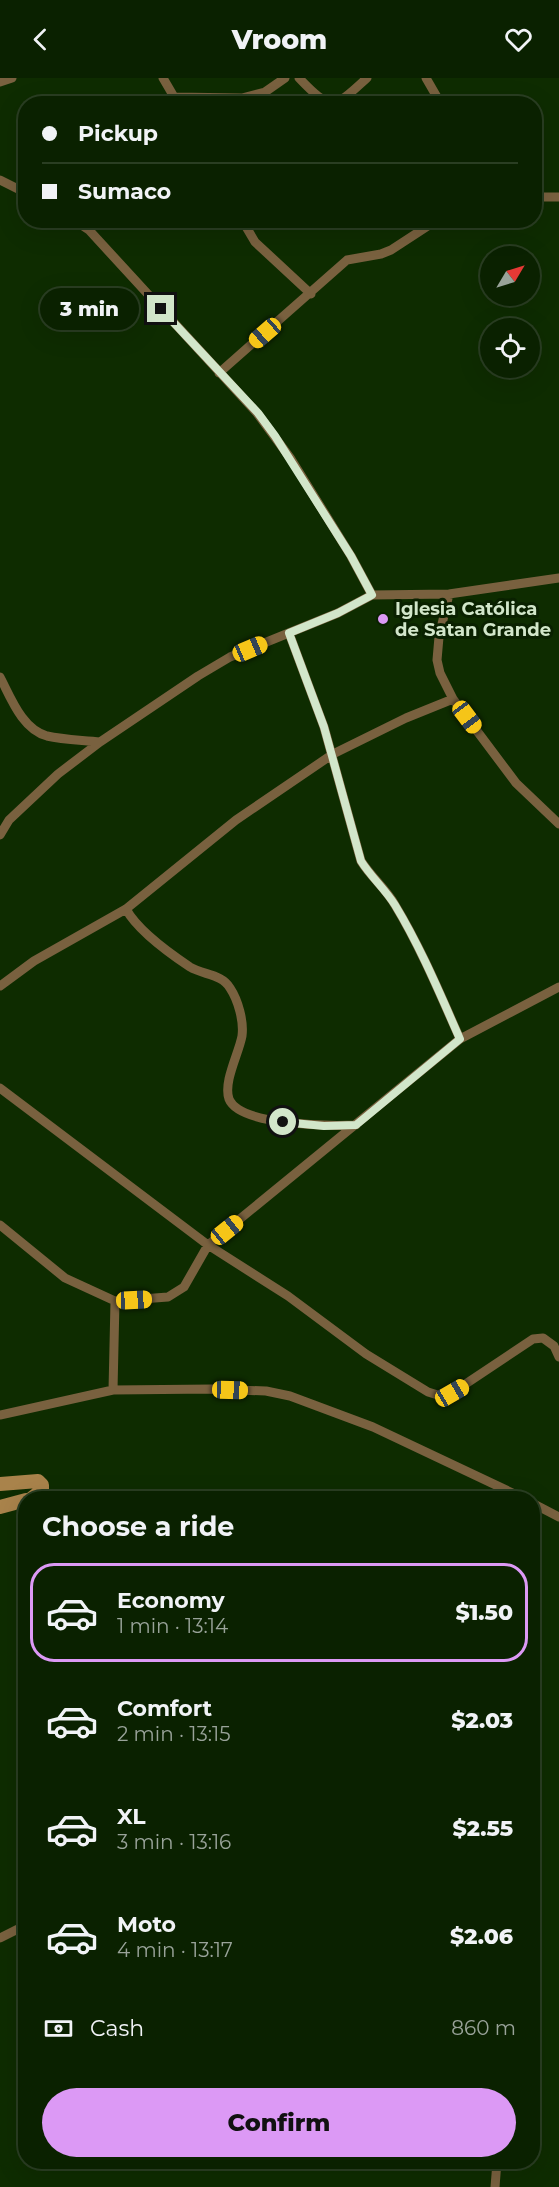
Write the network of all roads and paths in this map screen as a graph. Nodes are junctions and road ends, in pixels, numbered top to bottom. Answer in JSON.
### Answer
{"nodes":[{"id":1,"x":12,"y":78,"type":"edge"},
{"id":2,"x":163,"y":78,"type":"edge"},
{"id":3,"x":285,"y":78,"type":"edge"},
{"id":4,"x":299,"y":78,"type":"edge"},
{"id":5,"x":367,"y":78,"type":"edge"},
{"id":6,"x":426,"y":78,"type":"edge"},
{"id":7,"x":0,"y":82,"type":"edge"},
{"id":8,"x":174,"y":96,"type":"edge"},
{"id":9,"x":249,"y":96,"type":"edge"},
{"id":10,"x":318,"y":96,"type":"edge"},
{"id":11,"x":347,"y":96,"type":"edge"},
{"id":12,"x":436,"y":96,"type":"edge"},
{"id":13,"x":0,"y":180,"type":"edge"},
{"id":14,"x":18,"y":189,"type":"edge"},
{"id":15,"x":542,"y":197,"type":"edge"},
{"id":16,"x":559,"y":197,"type":"edge"},
{"id":17,"x":86,"y":228,"type":"edge"},
{"id":18,"x":247,"y":228,"type":"edge"},
{"id":19,"x":425,"y":228,"type":"edge"},
{"id":20,"x":311,"y":294,"type":"junction"},
{"id":21,"x":219,"y":373,"type":"junction"},
{"id":22,"x":559,"y":578,"type":"edge"},
{"id":23,"x":449,"y":594,"type":"junction"},
{"id":24,"x":372,"y":595,"type":"junction"},
{"id":25,"x":289,"y":633,"type":"junction"},
{"id":26,"x":0,"y":677,"type":"edge"},
{"id":27,"x":453,"y":699,"type":"junction"},
{"id":28,"x":100,"y":742,"type":"junction"},
{"id":29,"x":333,"y":754,"type":"junction"},
{"id":30,"x":5,"y":821,"type":"edge"},
{"id":31,"x":559,"y":824,"type":"edge"},
{"id":32,"x":0,"y":835,"type":"edge"},
{"id":33,"x":126,"y":909,"type":"junction"},
{"id":34,"x":0,"y":986,"type":"edge"},
{"id":35,"x":559,"y":987,"type":"edge"},
{"id":36,"x":460,"y":1039,"type":"junction"},
{"id":37,"x":0,"y":1088,"type":"edge"},
{"id":38,"x":356,"y":1125,"type":"junction"},
{"id":39,"x":0,"y":1225,"type":"edge"},
{"id":40,"x":208,"y":1245,"type":"junction"},
{"id":41,"x":115,"y":1301,"type":"junction"},
{"id":42,"x":559,"y":1357,"type":"edge"},
{"id":43,"x":113,"y":1390,"type":"junction"},
{"id":44,"x":0,"y":1415,"type":"edge"},
{"id":45,"x":0,"y":1484,"type":"edge"},
{"id":46,"x":41,"y":1491,"type":"edge"},
{"id":47,"x":508,"y":1491,"type":"edge"},
{"id":48,"x":18,"y":1502,"type":"edge"},
{"id":49,"x":0,"y":1507,"type":"edge"},
{"id":50,"x":540,"y":1507,"type":"edge"},
{"id":51,"x":559,"y":1517,"type":"edge"},
{"id":52,"x":18,"y":1928,"type":"edge"},
{"id":53,"x":0,"y":1938,"type":"edge"},
{"id":54,"x":496,"y":2169,"type":"edge"},
{"id":55,"x":495,"y":2187,"type":"edge"}],
"edges":[{"from":1,"to":7,"type":"street"},
{"from":2,"to":8,"type":"street"},
{"from":3,"to":9,"type":"street"},
{"from":4,"to":10,"type":"street"},
{"from":5,"to":11,"type":"street"},
{"from":6,"to":12,"type":"street"},
{"from":13,"to":14,"type":"street"},
{"from":15,"to":16,"type":"street"},
{"from":17,"to":21,"type":"street"},
{"from":18,"to":20,"type":"street"},
{"from":19,"to":20,"type":"street"},
{"from":20,"to":21,"type":"street"},
{"from":21,"to":24,"type":"street"},
{"from":22,"to":23,"type":"street"},
{"from":23,"to":24,"type":"street"},
{"from":23,"to":27,"type":"street"},
{"from":24,"to":25,"type":"street"},
{"from":25,"to":28,"type":"street"},
{"from":25,"to":29,"type":"street"},
{"from":26,"to":28,"type":"street"},
{"from":27,"to":29,"type":"street"},
{"from":27,"to":31,"type":"street"},
{"from":28,"to":30,"type":"street"},
{"from":29,"to":33,"type":"street"},
{"from":29,"to":36,"type":"street"},
{"from":30,"to":32,"type":"street"},
{"from":33,"to":34,"type":"street"},
{"from":33,"to":38,"type":"street"},
{"from":35,"to":36,"type":"street"},
{"from":36,"to":38,"type":"street"},
{"from":37,"to":40,"type":"street"},
{"from":38,"to":40,"type":"street"},
{"from":39,"to":41,"type":"street"},
{"from":40,"to":41,"type":"street"},
{"from":40,"to":42,"type":"street"},
{"from":41,"to":43,"type":"street"},
{"from":43,"to":44,"type":"street"},
{"from":43,"to":47,"type":"street"},
{"from":45,"to":46,"type":"street"},
{"from":48,"to":49,"type":"street"},
{"from":50,"to":51,"type":"street"},
{"from":52,"to":53,"type":"street"},
{"from":54,"to":55,"type":"street"}]}
